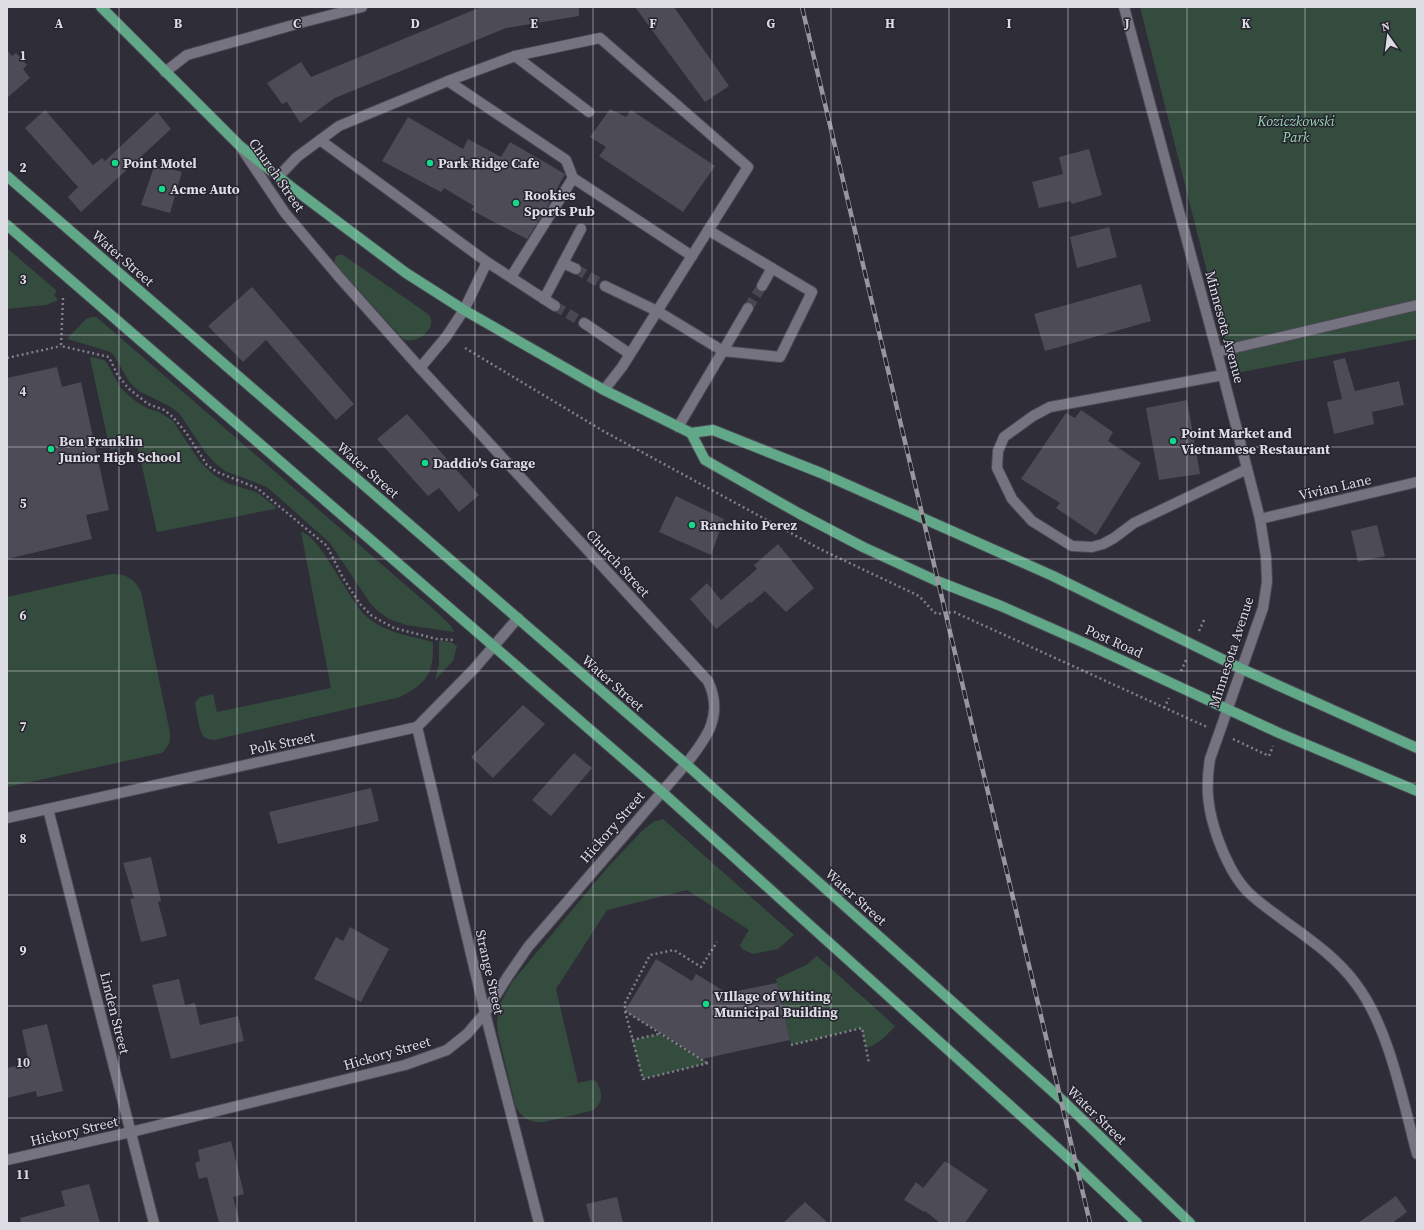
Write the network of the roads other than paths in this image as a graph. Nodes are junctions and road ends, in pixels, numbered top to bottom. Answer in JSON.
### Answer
{"nodes":[{"id":1,"x":101,"y":7,"type":"edge"},
{"id":2,"x":362,"y":7,"type":"edge"},
{"id":3,"x":1124,"y":7,"type":"edge"},
{"id":4,"x":515,"y":56,"type":"junction"},
{"id":5,"x":165,"y":72,"type":"junction"},
{"id":6,"x":448,"y":81,"type":"junction"},
{"id":7,"x":589,"y":112,"type":"dead end"},
{"id":8,"x":320,"y":140,"type":"junction"},
{"id":9,"x":240,"y":146,"type":"junction"},
{"id":10,"x":7,"y":176,"type":"edge"},
{"id":11,"x":278,"y":177,"type":"junction"},
{"id":12,"x":573,"y":178,"type":"junction"},
{"id":13,"x":7,"y":225,"type":"edge"},
{"id":14,"x":581,"y":229,"type":"dead end"},
{"id":15,"x":708,"y":230,"type":"junction"},
{"id":16,"x":692,"y":256,"type":"junction"},
{"id":17,"x":487,"y":262,"type":"junction"},
{"id":18,"x":563,"y":263,"type":"junction"},
{"id":19,"x":772,"y":268,"type":"junction"},
{"id":20,"x":576,"y":270,"type":"tunnel mouth"},
{"id":21,"x":511,"y":277,"type":"junction"},
{"id":22,"x":606,"y":286,"type":"tunnel mouth"},
{"id":23,"x":762,"y":286,"type":"tunnel mouth"},
{"id":24,"x":544,"y":299,"type":"junction"},
{"id":25,"x":1417,"y":305,"type":"edge"},
{"id":26,"x":555,"y":306,"type":"tunnel mouth"},
{"id":27,"x":748,"y":308,"type":"tunnel mouth"},
{"id":28,"x":464,"y":310,"type":"junction"},
{"id":29,"x":657,"y":311,"type":"junction"},
{"id":30,"x":584,"y":323,"type":"tunnel mouth"},
{"id":31,"x":723,"y":352,"type":"junction"},
{"id":32,"x":1217,"y":352,"type":"junction"},
{"id":33,"x":630,"y":354,"type":"junction"},
{"id":34,"x":420,"y":368,"type":"junction"},
{"id":35,"x":1223,"y":375,"type":"junction"},
{"id":36,"x":604,"y":390,"type":"junction"},
{"id":37,"x":678,"y":426,"type":"junction"},
{"id":38,"x":691,"y":433,"type":"junction"},
{"id":39,"x":1247,"y":469,"type":"junction"},
{"id":40,"x":1417,"y":482,"type":"edge"},
{"id":41,"x":1260,"y":519,"type":"junction"},
{"id":42,"x":518,"y":618,"type":"junction"},
{"id":43,"x":494,"y":646,"type":"junction"},
{"id":44,"x":1242,"y":669,"type":"junction"},
{"id":45,"x":1228,"y":708,"type":"junction"},
{"id":46,"x":417,"y":727,"type":"junction"},
{"id":47,"x":1417,"y":748,"type":"edge"},
{"id":48,"x":686,"y":764,"type":"junction"},
{"id":49,"x":1417,"y":791,"type":"edge"},
{"id":50,"x":662,"y":792,"type":"junction"},
{"id":51,"x":48,"y":809,"type":"junction"},
{"id":52,"x":7,"y":818,"type":"edge"},
{"id":53,"x":485,"y":1014,"type":"junction"},
{"id":54,"x":130,"y":1132,"type":"junction"},
{"id":55,"x":1417,"y":1154,"type":"edge"},
{"id":56,"x":7,"y":1160,"type":"edge"},
{"id":57,"x":154,"y":1223,"type":"edge"},
{"id":58,"x":539,"y":1223,"type":"edge"},
{"id":59,"x":1137,"y":1223,"type":"edge"},
{"id":60,"x":1190,"y":1223,"type":"edge"}],
"edges":[{"from":1,"to":5,"type":"main road","name":"Church Street"},
{"from":2,"to":5,"type":"street"},
{"from":3,"to":32,"type":"street","name":"Minnesota Avenue"},
{"from":4,"to":6,"type":"street"},
{"from":4,"to":7,"type":"street"},
{"from":4,"to":15,"type":"street"},
{"from":5,"to":9,"type":"main road","name":"Church Street"},
{"from":6,"to":8,"type":"street"},
{"from":6,"to":12,"type":"street"},
{"from":8,"to":11,"type":"street"},
{"from":8,"to":17,"type":"street"},
{"from":9,"to":11,"type":"main road"},
{"from":9,"to":34,"type":"street","name":"Church Street"},
{"from":10,"to":42,"type":"main road","name":"Water Street"},
{"from":11,"to":28,"type":"main road"},
{"from":12,"to":16,"type":"street"},
{"from":12,"to":21,"type":"street"},
{"from":13,"to":43,"type":"main road"},
{"from":14,"to":18,"type":"street"},
{"from":15,"to":16,"type":"street"},
{"from":15,"to":19,"type":"street"},
{"from":16,"to":29,"type":"street"},
{"from":17,"to":21,"type":"street"},
{"from":17,"to":28,"type":"street"},
{"from":18,"to":20,"type":"street"},
{"from":18,"to":24,"type":"street"},
{"from":19,"to":23,"type":"street"},
{"from":19,"to":31,"type":"street"},
{"from":21,"to":24,"type":"street"},
{"from":22,"to":29,"type":"street"},
{"from":24,"to":26,"type":"street"},
{"from":25,"to":32,"type":"street"},
{"from":27,"to":31,"type":"street"},
{"from":28,"to":34,"type":"street"},
{"from":28,"to":36,"type":"main road"},
{"from":29,"to":31,"type":"street"},
{"from":29,"to":33,"type":"street"},
{"from":30,"to":33,"type":"street"},
{"from":31,"to":37,"type":"street"},
{"from":32,"to":35,"type":"street","name":"Minnesota Avenue"},
{"from":33,"to":36,"type":"street"},
{"from":34,"to":48,"type":"street","name":"Church Street"},
{"from":35,"to":39,"type":"street","name":"Minnesota Avenue"},
{"from":35,"to":39,"type":"street"},
{"from":36,"to":37,"type":"main road"},
{"from":37,"to":38,"type":"main road"},
{"from":38,"to":44,"type":"main road"},
{"from":38,"to":45,"type":"main road","name":"Post Road"},
{"from":39,"to":41,"type":"street","name":"Minnesota Avenue"},
{"from":40,"to":41,"type":"street","name":"Vivian Lane"},
{"from":41,"to":44,"type":"street","name":"Minnesota Avenue"},
{"from":42,"to":43,"type":"street"},
{"from":42,"to":48,"type":"main road","name":"Water Street"},
{"from":43,"to":46,"type":"street"},
{"from":43,"to":50,"type":"main road"},
{"from":44,"to":45,"type":"street","name":"Minnesota Avenue"},
{"from":44,"to":47,"type":"main road"},
{"from":45,"to":49,"type":"main road","name":"Post Road"},
{"from":45,"to":55,"type":"street","name":"Minnesota Avenue"},
{"from":46,"to":51,"type":"street","name":"Polk Street"},
{"from":46,"to":53,"type":"street","name":"Strange Street"},
{"from":48,"to":50,"type":"street","name":"Church Street"},
{"from":48,"to":60,"type":"main road","name":"Water Street"},
{"from":50,"to":53,"type":"street","name":"Hickory Street"},
{"from":50,"to":59,"type":"main road"},
{"from":51,"to":52,"type":"street","name":"Polk Street"},
{"from":51,"to":54,"type":"street","name":"Linden Street"},
{"from":53,"to":54,"type":"street","name":"Hickory Street"},
{"from":53,"to":58,"type":"street","name":"Strange Street"},
{"from":54,"to":56,"type":"street","name":"Hickory Street"},
{"from":54,"to":57,"type":"street","name":"Linden Street"}]}
